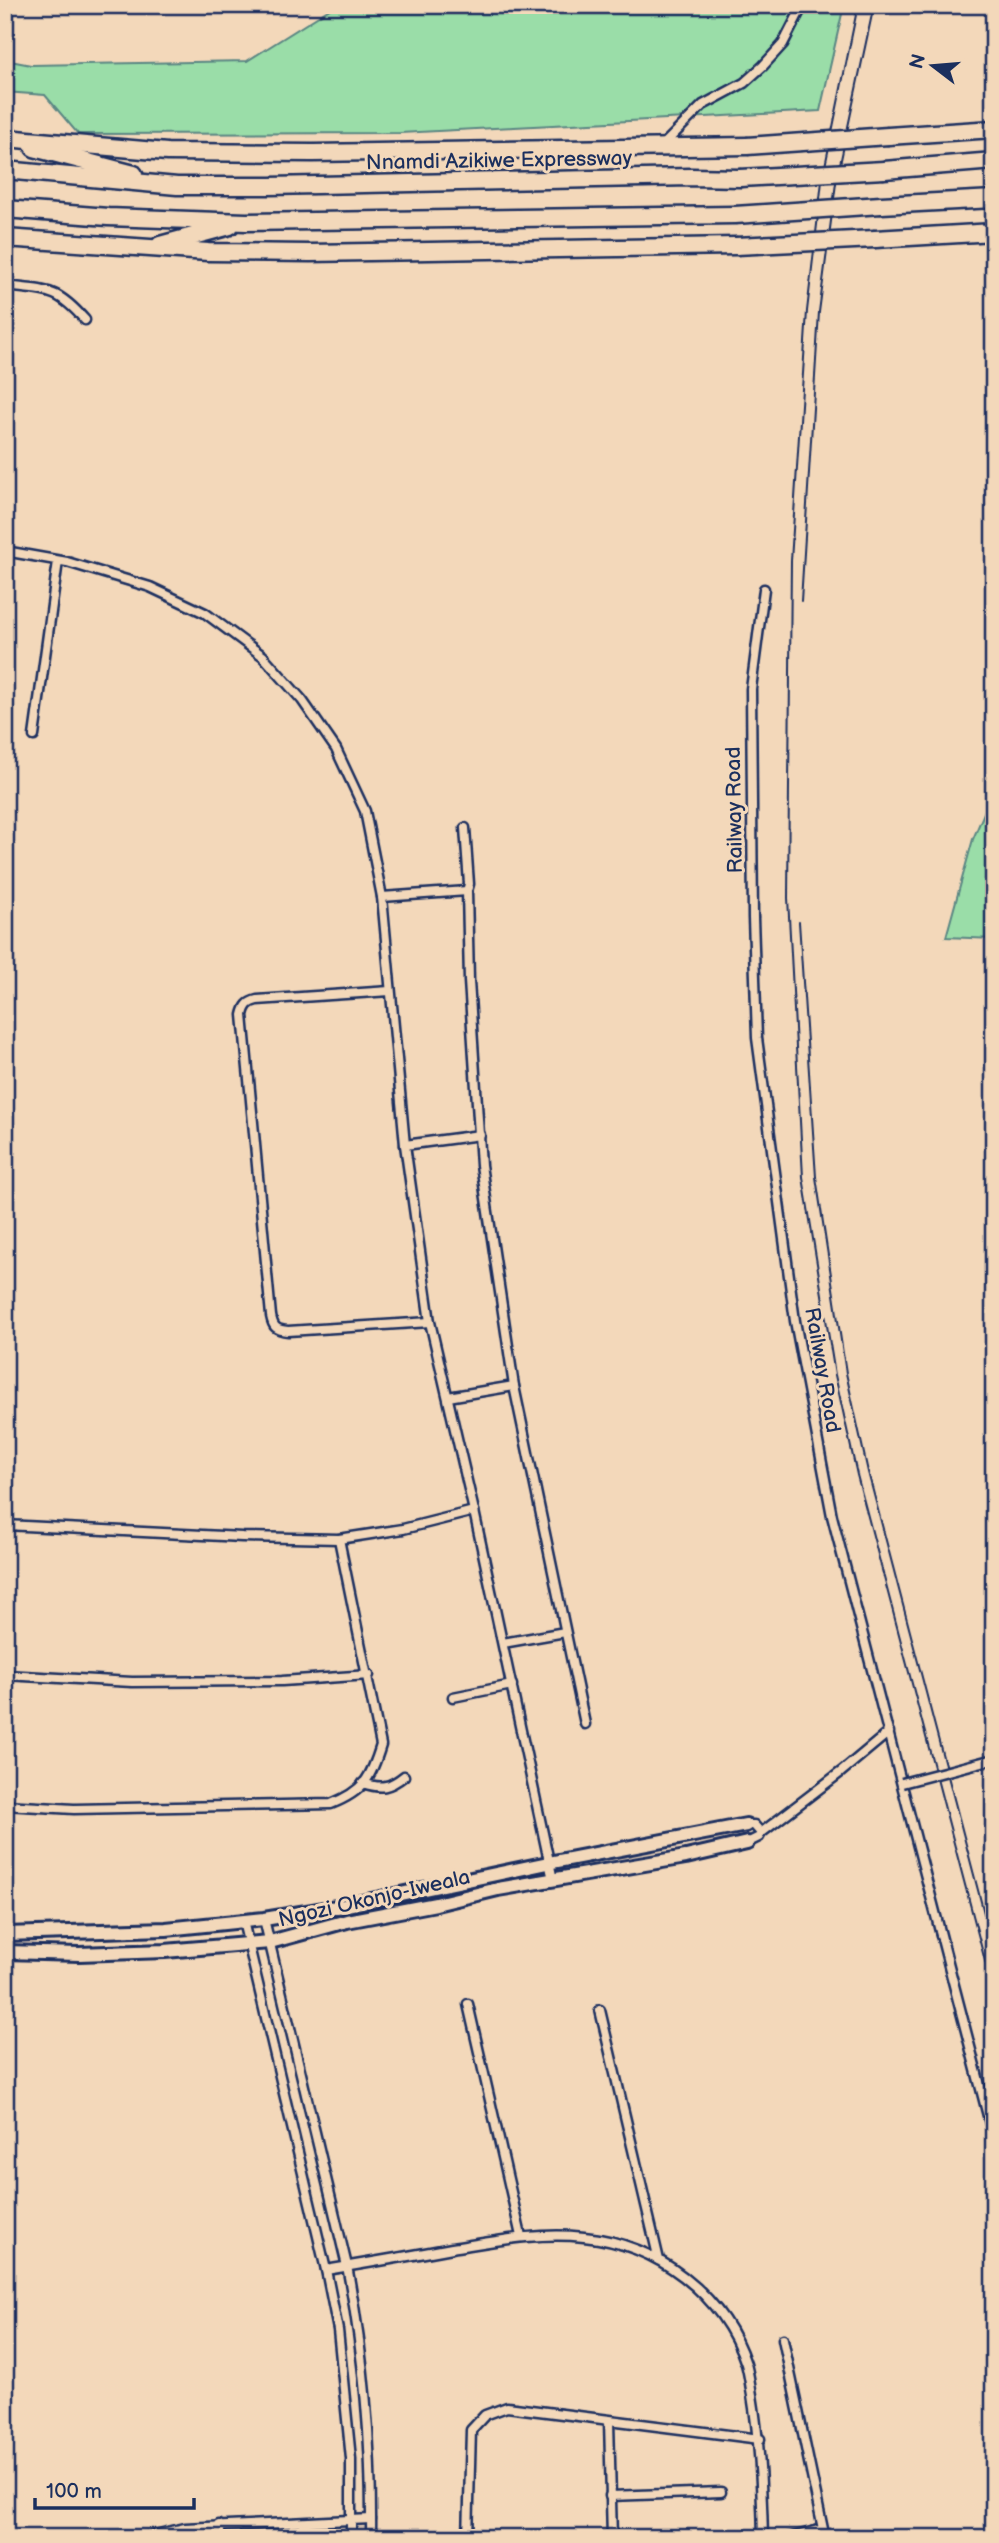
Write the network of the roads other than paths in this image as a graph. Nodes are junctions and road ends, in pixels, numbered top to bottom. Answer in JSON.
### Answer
{"nodes":[{"id":1,"x":803,"y":5,"type":"edge"},
{"id":2,"x":994,"y":129,"type":"edge"},
{"id":3,"x":5,"y":139,"type":"edge"},
{"id":4,"x":660,"y":148,"type":"junction"},
{"id":5,"x":994,"y":162,"type":"edge"},
{"id":6,"x":5,"y":170,"type":"edge"},
{"id":7,"x":177,"y":186,"type":"junction"},
{"id":8,"x":994,"y":199,"type":"edge"},
{"id":9,"x":5,"y":209,"type":"edge"},
{"id":10,"x":246,"y":222,"type":"junction"},
{"id":11,"x":994,"y":232,"type":"edge"},
{"id":12,"x":5,"y":238,"type":"edge"},
{"id":13,"x":148,"y":249,"type":"junction"},
{"id":14,"x":5,"y":286,"type":"edge"},
{"id":15,"x":85,"y":320,"type":"dead end"},
{"id":16,"x":5,"y":551,"type":"edge"},
{"id":17,"x":58,"y":561,"type":"junction"},
{"id":18,"x":764,"y":589,"type":"dead end"},
{"id":19,"x":34,"y":736,"type":"dead end"},
{"id":20,"x":465,"y":828,"type":"dead end"},
{"id":21,"x":467,"y":891,"type":"junction"},
{"id":22,"x":382,"y":897,"type":"junction"},
{"id":23,"x":390,"y":991,"type":"junction"},
{"id":24,"x":480,"y":1135,"type":"junction"},
{"id":25,"x":405,"y":1145,"type":"junction"},
{"id":26,"x":430,"y":1322,"type":"junction"},
{"id":27,"x":514,"y":1386,"type":"junction"},
{"id":28,"x":447,"y":1397,"type":"junction"},
{"id":29,"x":474,"y":1511,"type":"junction"},
{"id":30,"x":5,"y":1525,"type":"edge"},
{"id":31,"x":339,"y":1539,"type":"junction"},
{"id":32,"x":565,"y":1632,"type":"junction"},
{"id":33,"x":503,"y":1643,"type":"junction"},
{"id":34,"x":5,"y":1675,"type":"edge"},
{"id":35,"x":369,"y":1675,"type":"junction"},
{"id":36,"x":512,"y":1685,"type":"junction"},
{"id":37,"x":453,"y":1697,"type":"dead end"},
{"id":38,"x":584,"y":1724,"type":"dead end"},
{"id":39,"x":889,"y":1732,"type":"junction"},
{"id":40,"x":992,"y":1760,"type":"edge"},
{"id":41,"x":404,"y":1776,"type":"dead end"},
{"id":42,"x":363,"y":1783,"type":"junction"},
{"id":43,"x":902,"y":1783,"type":"junction"},
{"id":44,"x":5,"y":1805,"type":"edge"},
{"id":45,"x":746,"y":1825,"type":"joint"},
{"id":46,"x":761,"y":1833,"type":"junction"},
{"id":47,"x":747,"y":1843,"type":"joint"},
{"id":48,"x":548,"y":1863,"type":"junction"},
{"id":49,"x":553,"y":1880,"type":"junction"},
{"id":50,"x":264,"y":1919,"type":"junction"},
{"id":51,"x":243,"y":1921,"type":"junction"},
{"id":52,"x":5,"y":1934,"type":"edge"},
{"id":53,"x":270,"y":1942,"type":"junction"},
{"id":54,"x":248,"y":1944,"type":"junction"},
{"id":55,"x":5,"y":1952,"type":"edge"},
{"id":56,"x":468,"y":2004,"type":"dead end"},
{"id":57,"x":600,"y":2010,"type":"dead end"},
{"id":58,"x":994,"y":2138,"type":"edge"},
{"id":59,"x":521,"y":2236,"type":"junction"},
{"id":60,"x":659,"y":2260,"type":"junction"},
{"id":61,"x":347,"y":2266,"type":"junction"},
{"id":62,"x":326,"y":2270,"type":"junction"},
{"id":63,"x":783,"y":2339,"type":"dead end"},
{"id":64,"x":609,"y":2421,"type":"junction"},
{"id":65,"x":760,"y":2439,"type":"junction"},
{"id":66,"x":721,"y":2491,"type":"dead end"},
{"id":67,"x":610,"y":2496,"type":"junction"},
{"id":68,"x":371,"y":2519,"type":"junction"},
{"id":69,"x":352,"y":2520,"type":"junction"},
{"id":70,"x":219,"y":2525,"type":"junction"},
{"id":71,"x":141,"y":2538,"type":"edge"},
{"id":72,"x":221,"y":2538,"type":"edge"},
{"id":73,"x":351,"y":2538,"type":"edge"},
{"id":74,"x":370,"y":2538,"type":"edge"},
{"id":75,"x":468,"y":2538,"type":"edge"},
{"id":76,"x":612,"y":2538,"type":"edge"},
{"id":77,"x":763,"y":2538,"type":"edge"},
{"id":78,"x":788,"y":2538,"type":"edge"}],
"edges":[{"from":1,"to":4,"type":"street"},
{"from":2,"to":4,"type":"highway","name":"Nnamdi Azikiwe Expressway","bridge":true},
{"from":3,"to":4,"type":"highway","name":"Nnamdi Azikiwe Expressway"},
{"from":3,"to":7,"type":"highway"},
{"from":5,"to":7,"type":"highway","name":"Nnamdi Azikiwe Expressway","bridge":true},
{"from":6,"to":7,"type":"highway","name":"Nnamdi Azikiwe Expressway"},
{"from":8,"to":10,"type":"highway","bridge":true},
{"from":9,"to":10,"type":"highway"},
{"from":10,"to":13,"type":"highway"},
{"from":11,"to":13,"type":"highway","bridge":true},
{"from":12,"to":13,"type":"highway"},
{"from":14,"to":15,"type":"street"},
{"from":16,"to":17,"type":"street"},
{"from":17,"to":19,"type":"street"},
{"from":17,"to":22,"type":"street"},
{"from":18,"to":39,"type":"street","name":"Railway Road"},
{"from":20,"to":21,"type":"street"},
{"from":21,"to":22,"type":"street"},
{"from":21,"to":24,"type":"street"},
{"from":22,"to":23,"type":"street"},
{"from":23,"to":25,"type":"street"},
{"from":23,"to":26,"type":"street"},
{"from":24,"to":25,"type":"street"},
{"from":24,"to":27,"type":"street"},
{"from":25,"to":26,"type":"street"},
{"from":26,"to":28,"type":"street"},
{"from":27,"to":28,"type":"street"},
{"from":27,"to":32,"type":"street"},
{"from":28,"to":29,"type":"street"},
{"from":29,"to":31,"type":"street"},
{"from":29,"to":33,"type":"street"},
{"from":30,"to":31,"type":"street"},
{"from":31,"to":35,"type":"street"},
{"from":32,"to":33,"type":"street"},
{"from":32,"to":38,"type":"street"},
{"from":33,"to":36,"type":"street"},
{"from":34,"to":35,"type":"street"},
{"from":35,"to":42,"type":"street"},
{"from":36,"to":37,"type":"street"},
{"from":36,"to":48,"type":"street"},
{"from":39,"to":43,"type":"street","name":"Railway Road"},
{"from":39,"to":46,"type":"street"},
{"from":40,"to":43,"type":"street","bridge":true},
{"from":41,"to":42,"type":"street"},
{"from":42,"to":44,"type":"street"},
{"from":43,"to":58,"type":"street","name":"Railway Road"},
{"from":45,"to":46,"type":"street"},
{"from":45,"to":48,"type":"street","name":"Ngozi Okonjo-Iweala"},
{"from":46,"to":47,"type":"street"},
{"from":47,"to":49,"type":"street","name":"Ngozi Okonjo-Iweala"},
{"from":48,"to":49,"type":"street"},
{"from":48,"to":50,"type":"street","name":"Ngozi Okonjo-Iweala"},
{"from":49,"to":53,"type":"street","name":"Ngozi Okonjo-Iweala"},
{"from":50,"to":51,"type":"street","name":"Ngozi Okonjo-Iweala"},
{"from":50,"to":53,"type":"street"},
{"from":51,"to":52,"type":"street","name":"Ngozi Okonjo-Iweala"},
{"from":51,"to":54,"type":"street"},
{"from":53,"to":54,"type":"street","name":"Ngozi Okonjo-Iweala"},
{"from":53,"to":61,"type":"street"},
{"from":54,"to":55,"type":"street","name":"Ngozi Okonjo-Iweala"},
{"from":54,"to":62,"type":"street"},
{"from":56,"to":59,"type":"street"},
{"from":57,"to":60,"type":"street"},
{"from":59,"to":60,"type":"street"},
{"from":59,"to":61,"type":"street"},
{"from":60,"to":65,"type":"street"},
{"from":61,"to":62,"type":"street"},
{"from":61,"to":68,"type":"street"},
{"from":62,"to":69,"type":"street"},
{"from":63,"to":78,"type":"street"},
{"from":64,"to":65,"type":"street"},
{"from":64,"to":67,"type":"street"},
{"from":64,"to":75,"type":"street"},
{"from":65,"to":77,"type":"street"},
{"from":66,"to":67,"type":"street"},
{"from":67,"to":76,"type":"street"},
{"from":68,"to":69,"type":"street"},
{"from":68,"to":74,"type":"street"},
{"from":69,"to":70,"type":"street"},
{"from":69,"to":73,"type":"street"},
{"from":70,"to":71,"type":"street"},
{"from":70,"to":72,"type":"street"}]}
